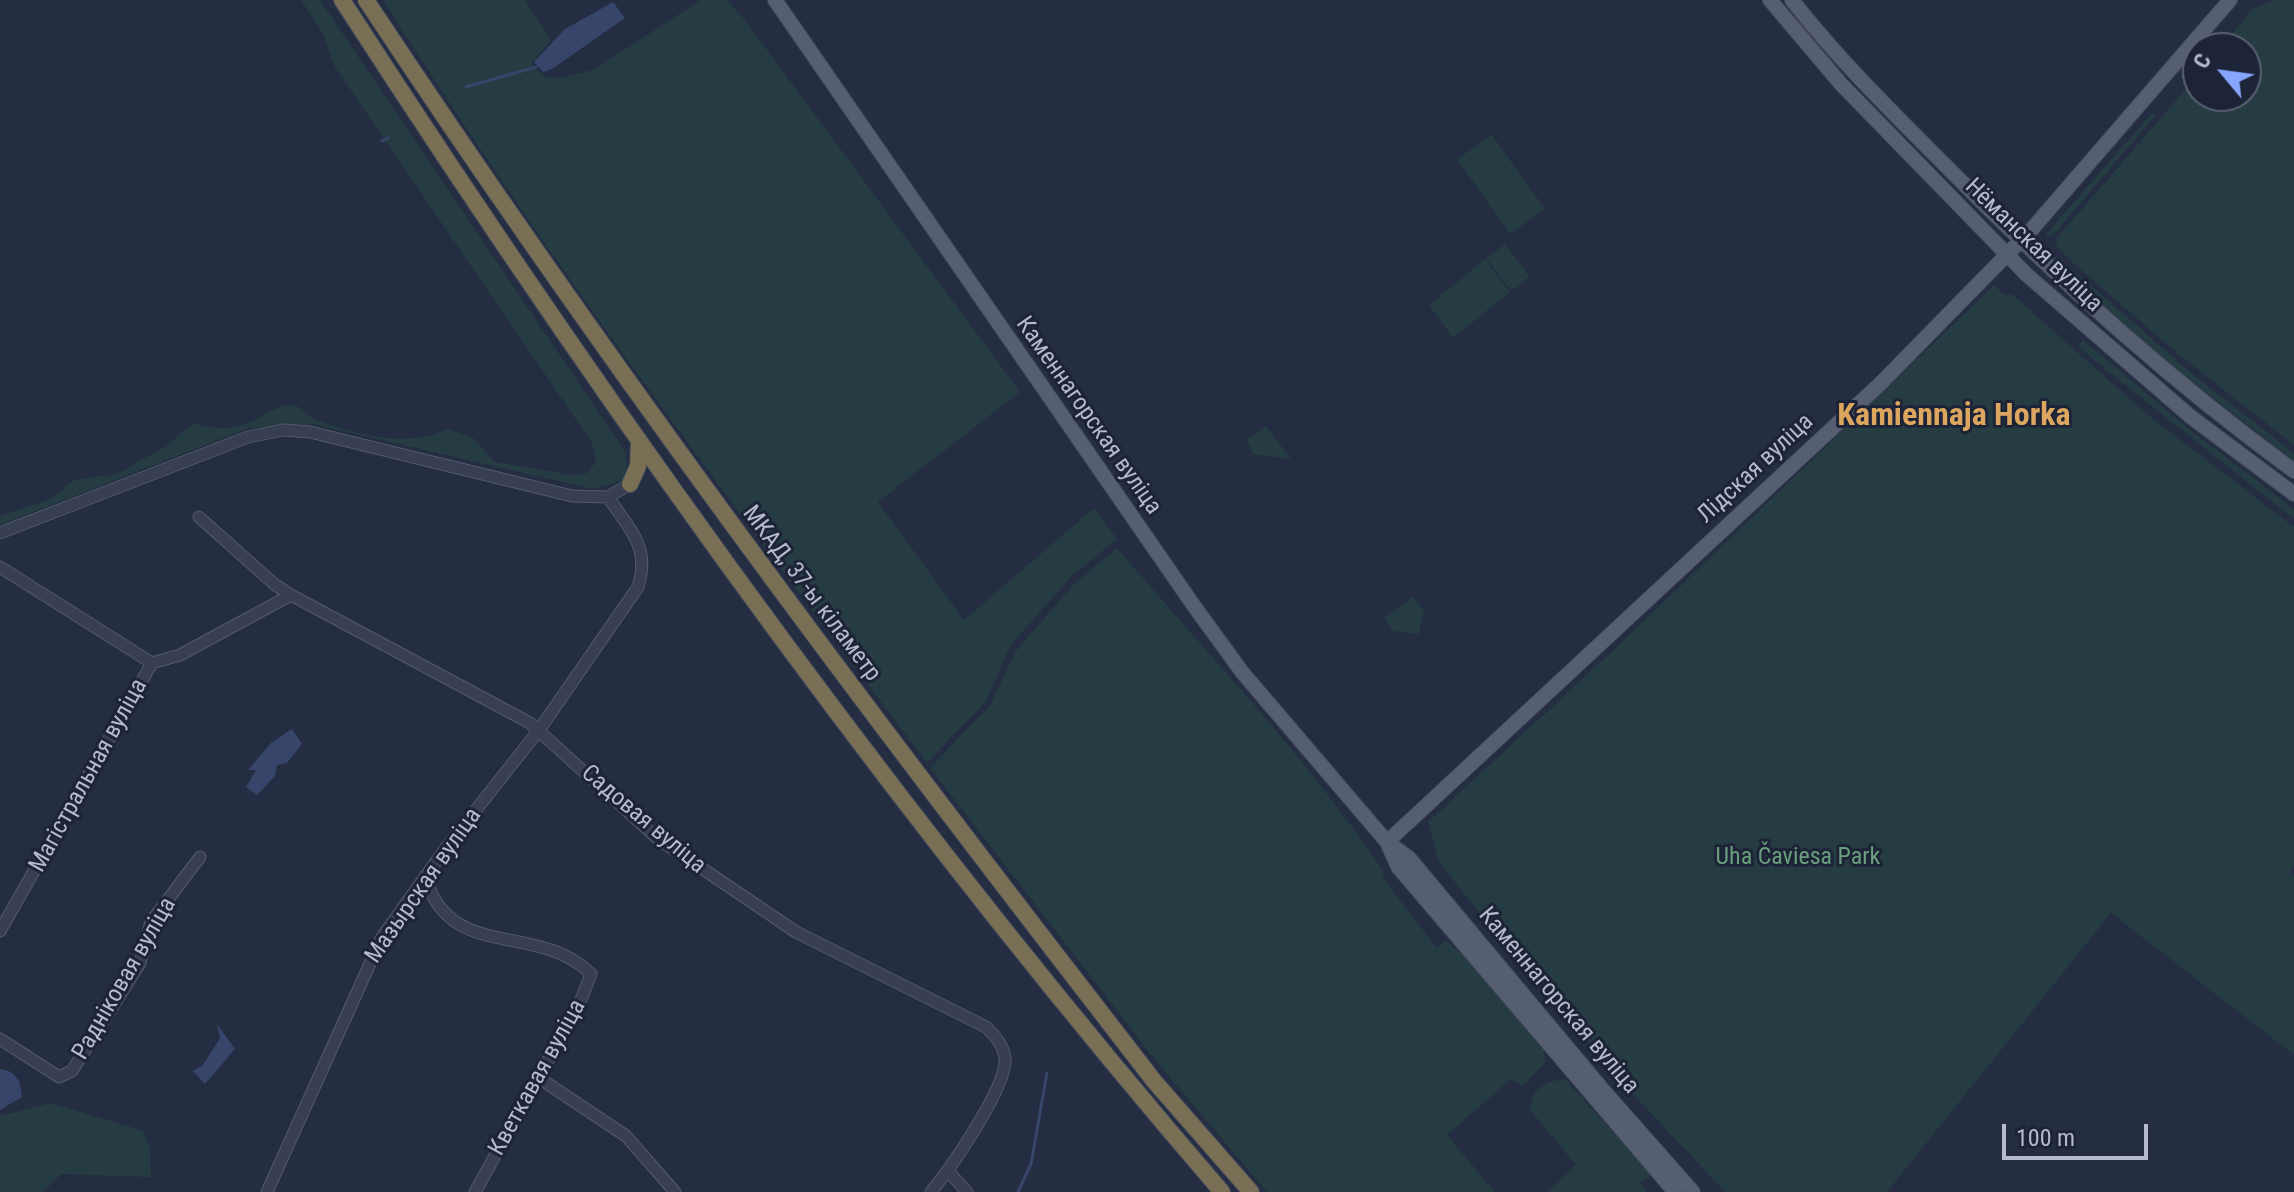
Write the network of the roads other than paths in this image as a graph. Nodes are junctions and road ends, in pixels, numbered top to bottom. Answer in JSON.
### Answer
{"nodes":[{"id":1,"x":342,"y":0,"type":"edge"},
{"id":2,"x":366,"y":0,"type":"edge"},
{"id":3,"x":775,"y":0,"type":"edge"},
{"id":4,"x":1770,"y":0,"type":"edge"},
{"id":5,"x":1792,"y":0,"type":"edge"},
{"id":6,"x":2230,"y":0,"type":"edge"},
{"id":7,"x":2021,"y":240,"type":"junction"},
{"id":8,"x":2007,"y":255,"type":"junction"},
{"id":9,"x":639,"y":440,"type":"junction"},
{"id":10,"x":2294,"y":471,"type":"edge"},
{"id":11,"x":630,"y":484,"type":"junction"},
{"id":12,"x":671,"y":484,"type":"junction"},
{"id":13,"x":2294,"y":494,"type":"edge"},
{"id":14,"x":608,"y":497,"type":"junction"},
{"id":15,"x":199,"y":517,"type":"dead end"},
{"id":16,"x":0,"y":533,"type":"edge"},
{"id":17,"x":0,"y":567,"type":"edge"},
{"id":18,"x":291,"y":595,"type":"junction"},
{"id":19,"x":152,"y":663,"type":"junction"},
{"id":20,"x":539,"y":730,"type":"junction"},
{"id":21,"x":1387,"y":842,"type":"junction"},
{"id":22,"x":200,"y":857,"type":"dead end"},
{"id":23,"x":425,"y":876,"type":"junction"},
{"id":24,"x":0,"y":931,"type":"edge"},
{"id":25,"x":0,"y":1039,"type":"edge"},
{"id":26,"x":539,"y":1078,"type":"junction"},
{"id":27,"x":948,"y":1171,"type":"junction"},
{"id":28,"x":966,"y":1190,"type":"edge"},
{"id":29,"x":267,"y":1192,"type":"edge"},
{"id":30,"x":475,"y":1192,"type":"edge"},
{"id":31,"x":675,"y":1192,"type":"edge"},
{"id":32,"x":931,"y":1192,"type":"edge"},
{"id":33,"x":1222,"y":1192,"type":"edge"},
{"id":34,"x":1251,"y":1192,"type":"edge"},
{"id":35,"x":1675,"y":1192,"type":"edge"},
{"id":36,"x":1693,"y":1192,"type":"edge"}],
"edges":[{"from":1,"to":9,"type":"highway","name":"МКАД, 37-ы кіламетр"},
{"from":2,"to":34,"type":"highway","name":"МКАД, 37-ы кіламетр"},
{"from":3,"to":21,"type":"main road","name":"Каменнагорская вуліца"},
{"from":4,"to":8,"type":"main road","name":"Нёманская вуліца"},
{"from":5,"to":7,"type":"main road","name":"Нёманская вуліца"},
{"from":6,"to":7,"type":"main road","name":"Лідская вуліца"},
{"from":7,"to":8,"type":"main road","name":"Лідская вуліца"},
{"from":7,"to":10,"type":"main road","name":"Нёманская вуліца"},
{"from":8,"to":13,"type":"main road","name":"Нёманская вуліца"},
{"from":8,"to":21,"type":"main road","name":"Лідская вуліца"},
{"from":9,"to":11,"type":"highway"},
{"from":9,"to":12,"type":"highway","name":"МКАД, 37-ы кіламетр"},
{"from":11,"to":12,"type":"highway"},
{"from":11,"to":14,"type":"street"},
{"from":12,"to":33,"type":"highway","name":"МКАД, 37-ы кіламетр"},
{"from":14,"to":16,"type":"street"},
{"from":14,"to":20,"type":"street","name":"Мазырская вуліца"},
{"from":15,"to":18,"type":"street","name":"Садовая вуліца"},
{"from":17,"to":19,"type":"street"},
{"from":18,"to":19,"type":"street"},
{"from":18,"to":20,"type":"street","name":"Садовая вуліца"},
{"from":19,"to":24,"type":"street","name":"Магістральная вуліца"},
{"from":20,"to":23,"type":"street","name":"Мазырская вуліца"},
{"from":20,"to":27,"type":"street","name":"Садовая вуліца"},
{"from":21,"to":35,"type":"main road","name":"Каменнагорская вуліца"},
{"from":21,"to":36,"type":"main road","name":"Каменнагорская вуліца"},
{"from":22,"to":25,"type":"street","name":"Радніковая вуліца"},
{"from":23,"to":26,"type":"street","name":"Кветкавая вуліца"},
{"from":23,"to":29,"type":"street","name":"Мазырская вуліца"},
{"from":26,"to":30,"type":"street","name":"Кветкавая вуліца"},
{"from":26,"to":31,"type":"street"},
{"from":27,"to":28,"type":"street"},
{"from":27,"to":32,"type":"street"}]}
